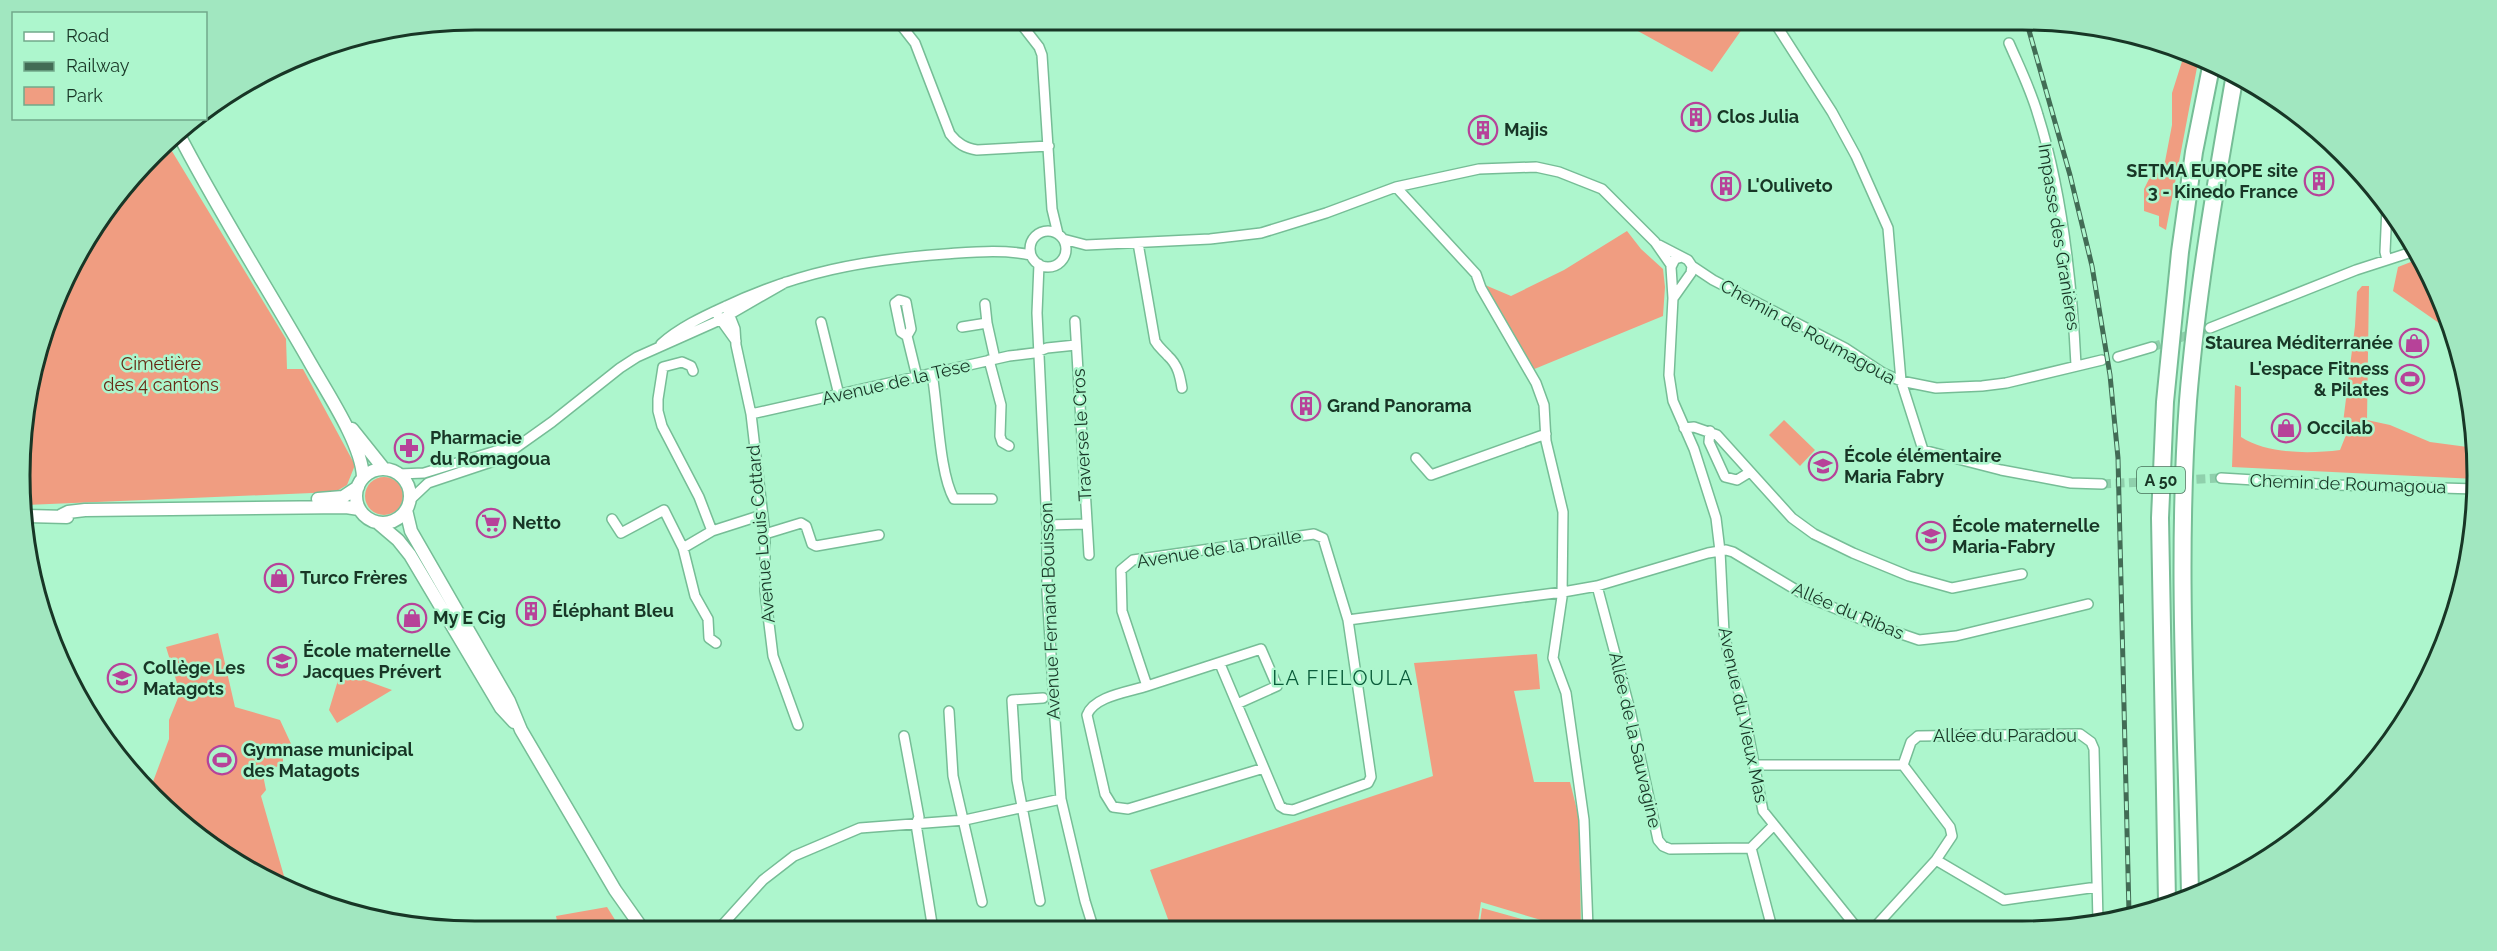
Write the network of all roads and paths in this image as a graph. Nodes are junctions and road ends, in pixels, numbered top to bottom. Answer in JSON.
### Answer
{"nodes":[{"id":1,"x":905,"y":30,"type":"edge"},
{"id":2,"x":1026,"y":30,"type":"edge"},
{"id":3,"x":1779,"y":30,"type":"edge"},
{"id":4,"x":2009,"y":43,"type":"dead end"},
{"id":5,"x":2210,"y":72,"type":"edge"},
{"id":6,"x":2233,"y":84,"type":"edge"},
{"id":7,"x":182,"y":141,"type":"edge"},
{"id":8,"x":1049,"y":147,"type":"junction"},
{"id":9,"x":1396,"y":187,"type":"junction"},
{"id":10,"x":1052,"y":209,"type":"junction"},
{"id":11,"x":2386,"y":219,"type":"edge"},
{"id":12,"x":1040,"y":233,"type":"junction"},
{"id":13,"x":1060,"y":237,"type":"junction"},
{"id":14,"x":1032,"y":242,"type":"junction"},
{"id":15,"x":1655,"y":242,"type":"junction"},
{"id":16,"x":1138,"y":243,"type":"junction"},
{"id":17,"x":1086,"y":245,"type":"junction"},
{"id":18,"x":1008,"y":250,"type":"junction"},
{"id":19,"x":2407,"y":253,"type":"edge"},
{"id":20,"x":1031,"y":255,"type":"junction"},
{"id":21,"x":1063,"y":258,"type":"junction"},
{"id":22,"x":1682,"y":258,"type":"junction"},
{"id":23,"x":2387,"y":260,"type":"junction"},
{"id":24,"x":1039,"y":264,"type":"junction"},
{"id":25,"x":1052,"y":266,"type":"junction"},
{"id":26,"x":1672,"y":269,"type":"junction"},
{"id":27,"x":1688,"y":273,"type":"junction"},
{"id":28,"x":1040,"y":288,"type":"junction"},
{"id":29,"x":1673,"y":298,"type":"junction"},
{"id":30,"x":986,"y":304,"type":"dead end"},
{"id":31,"x":728,"y":310,"type":"junction"},
{"id":32,"x":715,"y":311,"type":"junction"},
{"id":33,"x":720,"y":320,"type":"junction"},
{"id":34,"x":1075,"y":321,"type":"dead end"},
{"id":35,"x":821,"y":322,"type":"dead end"},
{"id":36,"x":987,"y":323,"type":"junction"},
{"id":37,"x":962,"y":327,"type":"dead end"},
{"id":38,"x":2210,"y":328,"type":"tunnel mouth"},
{"id":39,"x":907,"y":336,"type":"dead end"},
{"id":40,"x":736,"y":341,"type":"junction"},
{"id":41,"x":1076,"y":345,"type":"junction"},
{"id":42,"x":659,"y":346,"type":"junction"},
{"id":43,"x":2152,"y":347,"type":"tunnel mouth"},
{"id":44,"x":1041,"y":350,"type":"junction"},
{"id":45,"x":2118,"y":357,"type":"dead end"},
{"id":46,"x":992,"y":360,"type":"junction"},
{"id":47,"x":2102,"y":360,"type":"dead end"},
{"id":48,"x":2076,"y":365,"type":"junction"},
{"id":49,"x":693,"y":371,"type":"dead end"},
{"id":50,"x":932,"y":374,"type":"junction"},
{"id":51,"x":917,"y":377,"type":"junction"},
{"id":52,"x":1901,"y":381,"type":"junction"},
{"id":53,"x":1182,"y":388,"type":"dead end"},
{"id":54,"x":839,"y":395,"type":"junction"},
{"id":55,"x":339,"y":412,"type":"junction"},
{"id":56,"x":751,"y":414,"type":"junction"},
{"id":57,"x":1684,"y":428,"type":"junction"},
{"id":58,"x":1710,"y":431,"type":"junction"},
{"id":59,"x":1546,"y":434,"type":"junction"},
{"id":60,"x":520,"y":443,"type":"junction"},
{"id":61,"x":1009,"y":446,"type":"dead end"},
{"id":62,"x":1416,"y":458,"type":"dead end"},
{"id":63,"x":384,"y":469,"type":"junction"},
{"id":64,"x":1749,"y":472,"type":"junction"},
{"id":65,"x":399,"y":474,"type":"junction"},
{"id":66,"x":2221,"y":478,"type":"tunnel mouth"},
{"id":67,"x":360,"y":482,"type":"junction"},
{"id":68,"x":2102,"y":484,"type":"tunnel mouth"},
{"id":69,"x":2467,"y":489,"type":"edge"},
{"id":70,"x":992,"y":499,"type":"dead end"},
{"id":71,"x":408,"y":505,"type":"junction"},
{"id":72,"x":249,"y":507,"type":"junction"},
{"id":73,"x":359,"y":509,"type":"junction"},
{"id":74,"x":762,"y":514,"type":"junction"},
{"id":75,"x":32,"y":516,"type":"edge"},
{"id":76,"x":612,"y":519,"type":"dead end"},
{"id":77,"x":378,"y":523,"type":"junction"},
{"id":78,"x":1086,"y":524,"type":"junction"},
{"id":79,"x":1047,"y":525,"type":"junction"},
{"id":80,"x":712,"y":531,"type":"junction"},
{"id":81,"x":765,"y":534,"type":"junction"},
{"id":82,"x":879,"y":535,"type":"dead end"},
{"id":83,"x":683,"y":548,"type":"junction"},
{"id":84,"x":1720,"y":551,"type":"junction"},
{"id":85,"x":1089,"y":555,"type":"dead end"},
{"id":86,"x":2022,"y":574,"type":"dead end"},
{"id":87,"x":1597,"y":586,"type":"junction"},
{"id":88,"x":1563,"y":592,"type":"junction"},
{"id":89,"x":2088,"y":604,"type":"dead end"},
{"id":90,"x":1348,"y":620,"type":"junction"},
{"id":91,"x":716,"y":642,"type":"dead end"},
{"id":92,"x":475,"y":652,"type":"junction"},
{"id":93,"x":1220,"y":664,"type":"junction"},
{"id":94,"x":1147,"y":686,"type":"junction"},
{"id":95,"x":1043,"y":698,"type":"dead end"},
{"id":96,"x":1237,"y":704,"type":"junction"},
{"id":97,"x":949,"y":711,"type":"dead end"},
{"id":98,"x":798,"y":725,"type":"dead end"},
{"id":99,"x":904,"y":736,"type":"dead end"},
{"id":100,"x":1754,"y":765,"type":"junction"},
{"id":101,"x":1903,"y":765,"type":"junction"},
{"id":102,"x":1264,"y":768,"type":"junction"},
{"id":103,"x":1061,"y":799,"type":"junction"},
{"id":104,"x":1022,"y":808,"type":"junction"},
{"id":105,"x":965,"y":820,"type":"junction"},
{"id":106,"x":916,"y":824,"type":"junction"},
{"id":107,"x":1773,"y":826,"type":"junction"},
{"id":108,"x":1751,"y":848,"type":"junction"},
{"id":109,"x":1936,"y":860,"type":"junction"},
{"id":110,"x":2097,"y":887,"type":"junction"},
{"id":111,"x":2190,"y":888,"type":"edge"},
{"id":112,"x":2167,"y":896,"type":"edge"},
{"id":113,"x":1040,"y":901,"type":"dead end"},
{"id":114,"x":982,"y":902,"type":"dead end"},
{"id":115,"x":627,"y":907,"type":"junction"},
{"id":116,"x":2098,"y":914,"type":"edge"},
{"id":117,"x":637,"y":921,"type":"edge"},
{"id":118,"x":643,"y":921,"type":"edge"},
{"id":119,"x":725,"y":921,"type":"edge"},
{"id":120,"x":932,"y":921,"type":"edge"},
{"id":121,"x":1091,"y":921,"type":"edge"},
{"id":122,"x":1587,"y":921,"type":"edge"},
{"id":123,"x":1770,"y":921,"type":"edge"},
{"id":124,"x":1851,"y":921,"type":"edge"},
{"id":125,"x":1880,"y":921,"type":"edge"}],
"edges":[{"from":1,"to":8,"type":"street"},
{"from":2,"to":8,"type":"street"},
{"from":3,"to":52,"type":"street"},
{"from":4,"to":48,"type":"street","name":"Impasse des Granières"},
{"from":5,"to":112,"type":"highway","number":"A 50"},
{"from":6,"to":111,"type":"highway","number":"A 50"},
{"from":7,"to":55,"type":"main road"},
{"from":8,"to":10,"type":"street"},
{"from":9,"to":15,"type":"street"},
{"from":9,"to":16,"type":"street"},
{"from":9,"to":59,"type":"street"},
{"from":10,"to":12,"type":"street"},
{"from":10,"to":13,"type":"street"},
{"from":11,"to":23,"type":"street"},
{"from":12,"to":13,"type":"street"},
{"from":12,"to":14,"type":"street"},
{"from":13,"to":17,"type":"street"},
{"from":13,"to":21,"type":"street"},
{"from":14,"to":18,"type":"street"},
{"from":14,"to":20,"type":"street"},
{"from":15,"to":22,"type":"street"},
{"from":15,"to":26,"type":"street"},
{"from":16,"to":17,"type":"street"},
{"from":16,"to":53,"type":"street"},
{"from":17,"to":21,"type":"street"},
{"from":18,"to":20,"type":"street"},
{"from":18,"to":31,"type":"street"},
{"from":19,"to":23,"type":"street"},
{"from":20,"to":24,"type":"street"},
{"from":21,"to":25,"type":"street"},
{"from":22,"to":26,"type":"street"},
{"from":22,"to":27,"type":"street"},
{"from":23,"to":38,"type":"street"},
{"from":24,"to":25,"type":"street"},
{"from":24,"to":28,"type":"street","name":"Avenue Fernand Bouisson"},
{"from":25,"to":28,"type":"street","name":"Avenue Fernand Bouisson"},
{"from":26,"to":27,"type":"street"},
{"from":26,"to":29,"type":"street","name":"Avenue du Vieux Mas"},
{"from":27,"to":29,"type":"street","name":"Avenue du Vieux Mas"},
{"from":27,"to":52,"type":"street","name":"Chemin de Roumagoua"},
{"from":28,"to":44,"type":"street","name":"Avenue Fernand Bouisson"},
{"from":29,"to":57,"type":"street","name":"Avenue du Vieux Mas"},
{"from":30,"to":36,"type":"street"},
{"from":31,"to":32,"type":"street"},
{"from":31,"to":33,"type":"street"},
{"from":31,"to":40,"type":"street","name":"Avenue Louis Cottard"},
{"from":32,"to":33,"type":"street"},
{"from":32,"to":42,"type":"street"},
{"from":33,"to":40,"type":"street","name":"Avenue Louis Cottard"},
{"from":33,"to":42,"type":"street"},
{"from":34,"to":41,"type":"street","name":"Traverse le Cros"},
{"from":35,"to":54,"type":"street"},
{"from":36,"to":37,"type":"street"},
{"from":36,"to":46,"type":"street"},
{"from":39,"to":51,"type":"street"},
{"from":40,"to":56,"type":"street","name":"Avenue Louis Cottard"},
{"from":41,"to":44,"type":"street","name":"Traverse le Cros"},
{"from":41,"to":78,"type":"street","name":"Traverse le Cros"},
{"from":42,"to":60,"type":"street"},
{"from":43,"to":45,"type":"street"},
{"from":44,"to":46,"type":"street","name":"Avenue de la Tèse"},
{"from":44,"to":79,"type":"street","name":"Avenue Fernand Bouisson"},
{"from":46,"to":50,"type":"street","name":"Avenue de la Tèse"},
{"from":46,"to":61,"type":"street"},
{"from":47,"to":48,"type":"street"},
{"from":48,"to":52,"type":"street"},
{"from":49,"to":80,"type":"street"},
{"from":50,"to":51,"type":"street","name":"Avenue de la Tèse"},
{"from":50,"to":70,"type":"street"},
{"from":51,"to":54,"type":"street","name":"Avenue de la Tèse"},
{"from":52,"to":68,"type":"street","name":"Chemin de Roumagoua"},
{"from":54,"to":56,"type":"street","name":"Avenue de la Tèse"},
{"from":55,"to":63,"type":"main road"},
{"from":55,"to":67,"type":"main road"},
{"from":56,"to":74,"type":"street","name":"Avenue Louis Cottard"},
{"from":57,"to":58,"type":"street"},
{"from":57,"to":84,"type":"street","name":"Avenue du Vieux Mas"},
{"from":58,"to":64,"type":"street"},
{"from":58,"to":64,"type":"street"},
{"from":59,"to":62,"type":"street"},
{"from":59,"to":88,"type":"street"},
{"from":60,"to":65,"type":"street"},
{"from":60,"to":71,"type":"street"},
{"from":63,"to":65,"type":"main road"},
{"from":63,"to":67,"type":"main road"},
{"from":64,"to":86,"type":"street"},
{"from":65,"to":71,"type":"main road"},
{"from":66,"to":69,"type":"street","name":"Chemin de Roumagoua"},
{"from":67,"to":72,"type":"main road"},
{"from":67,"to":73,"type":"main road"},
{"from":71,"to":77,"type":"main road"},
{"from":71,"to":92,"type":"main road"},
{"from":72,"to":73,"type":"main road"},
{"from":72,"to":75,"type":"main road"},
{"from":73,"to":77,"type":"main road"},
{"from":74,"to":80,"type":"street"},
{"from":74,"to":81,"type":"street","name":"Avenue Louis Cottard"},
{"from":76,"to":83,"type":"street"},
{"from":77,"to":92,"type":"main road"},
{"from":78,"to":79,"type":"street","name":"Traverse le Cros"},
{"from":78,"to":85,"type":"street","name":"Traverse le Cros"},
{"from":79,"to":103,"type":"street","name":"Avenue Fernand Bouisson"},
{"from":80,"to":83,"type":"street"},
{"from":81,"to":82,"type":"street"},
{"from":81,"to":98,"type":"street","name":"Avenue Louis Cottard"},
{"from":83,"to":91,"type":"street"},
{"from":84,"to":87,"type":"street"},
{"from":84,"to":89,"type":"street","name":"Allée du Ribas"},
{"from":84,"to":100,"type":"street","name":"Avenue du Vieux Mas"},
{"from":87,"to":88,"type":"street"},
{"from":87,"to":108,"type":"street","name":"Allée de la Sauvagine"},
{"from":88,"to":90,"type":"street"},
{"from":88,"to":122,"type":"street"},
{"from":90,"to":94,"type":"street","name":"Avenue de la Draille"},
{"from":90,"to":102,"type":"street","name":"Avenue de la Draille"},
{"from":92,"to":115,"type":"main road"},
{"from":93,"to":94,"type":"street"},
{"from":93,"to":96,"type":"street","name":"Avenue de la Draille"},
{"from":93,"to":96,"type":"street"},
{"from":94,"to":102,"type":"street"},
{"from":95,"to":104,"type":"street"},
{"from":96,"to":102,"type":"street","name":"Avenue de la Draille"},
{"from":97,"to":105,"type":"street"},
{"from":99,"to":106,"type":"street"},
{"from":100,"to":101,"type":"street"},
{"from":100,"to":107,"type":"street","name":"Avenue du Vieux Mas"},
{"from":101,"to":109,"type":"street"},
{"from":101,"to":110,"type":"street","name":"Allée du Paradou"},
{"from":103,"to":104,"type":"street"},
{"from":103,"to":121,"type":"street","name":"Avenue Fernand Bouisson"},
{"from":104,"to":105,"type":"street"},
{"from":104,"to":113,"type":"street"},
{"from":105,"to":106,"type":"street"},
{"from":105,"to":114,"type":"street"},
{"from":106,"to":119,"type":"street"},
{"from":106,"to":120,"type":"street"},
{"from":107,"to":108,"type":"street"},
{"from":107,"to":124,"type":"street","name":"Avenue du Vieux Mas"},
{"from":108,"to":123,"type":"street"},
{"from":109,"to":110,"type":"street"},
{"from":109,"to":125,"type":"street"},
{"from":110,"to":116,"type":"street","name":"Allée du Paradou"},
{"from":115,"to":117,"type":"main road"},
{"from":115,"to":118,"type":"main road"}]}
